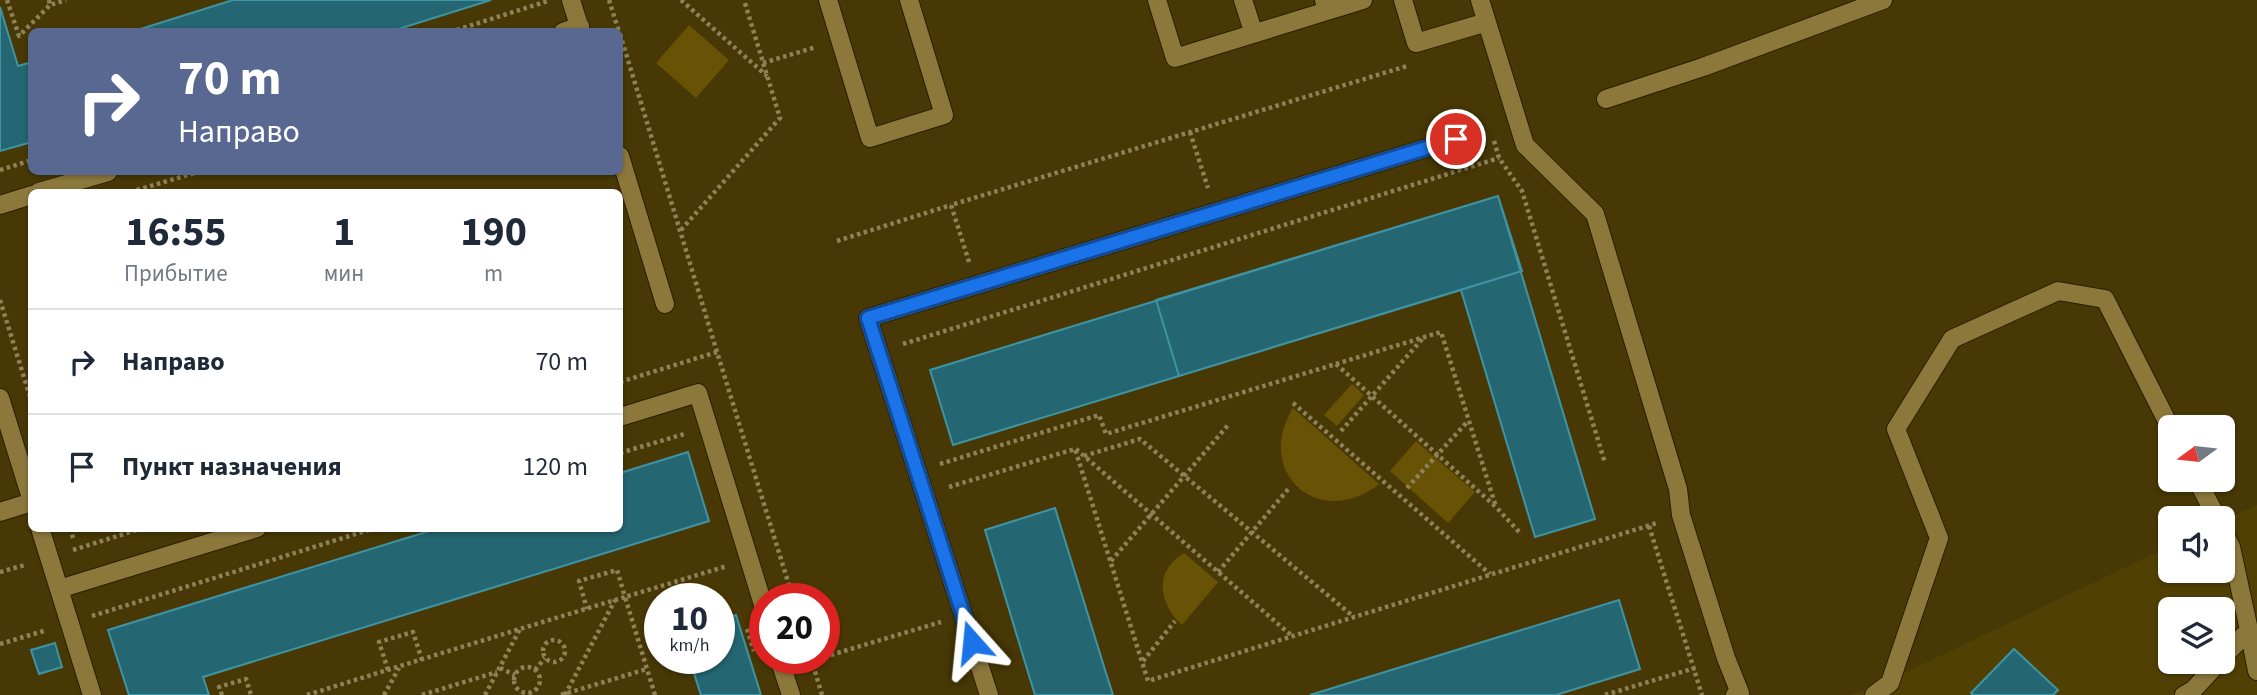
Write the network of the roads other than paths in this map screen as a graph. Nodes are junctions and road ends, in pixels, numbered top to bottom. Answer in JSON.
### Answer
{"nodes":[{"id":1,"x":571,"y":0,"type":"edge"},
{"id":2,"x":828,"y":0,"type":"edge"},
{"id":3,"x":909,"y":0,"type":"edge"},
{"id":4,"x":1157,"y":0,"type":"edge"},
{"id":5,"x":1243,"y":0,"type":"edge"},
{"id":6,"x":1363,"y":0,"type":"edge"},
{"id":7,"x":1403,"y":0,"type":"edge"},
{"id":8,"x":1480,"y":0,"type":"edge"},
{"id":9,"x":1883,"y":0,"type":"edge"},
{"id":10,"x":1326,"y":5,"type":"edge"},
{"id":11,"x":1487,"y":22,"type":"junction"},
{"id":12,"x":575,"y":28,"type":"edge"},
{"id":13,"x":1254,"y":34,"type":"junction"},
{"id":14,"x":1606,"y":99,"type":"dead end"},
{"id":15,"x":1456,"y":139,"type":"dead end"},
{"id":16,"x":623,"y":166,"type":"edge"},
{"id":17,"x":98,"y":175,"type":"edge"},
{"id":18,"x":50,"y":189,"type":"edge"},
{"id":19,"x":28,"y":196,"type":"edge"},
{"id":20,"x":0,"y":205,"type":"edge"},
{"id":21,"x":665,"y":304,"type":"dead end"},
{"id":22,"x":0,"y":398,"type":"edge"},
{"id":23,"x":2164,"y":415,"type":"edge"},
{"id":24,"x":623,"y":416,"type":"edge"},
{"id":25,"x":28,"y":489,"type":"edge"},
{"id":26,"x":28,"y":503,"type":"edge"},
{"id":27,"x":0,"y":512,"type":"edge"},
{"id":28,"x":41,"y":532,"type":"edge"},
{"id":29,"x":244,"y":532,"type":"edge"},
{"id":30,"x":2235,"y":565,"type":"edge"},
{"id":31,"x":756,"y":583,"type":"edge"},
{"id":32,"x":59,"y":589,"type":"junction"},
{"id":33,"x":2249,"y":630,"type":"junction"},
{"id":34,"x":2235,"y":645,"type":"edge"},
{"id":35,"x":2257,"y":671,"type":"edge"},
{"id":36,"x":784,"y":674,"type":"edge"},
{"id":37,"x":2208,"y":674,"type":"edge"},
{"id":38,"x":92,"y":695,"type":"edge"},
{"id":39,"x":791,"y":695,"type":"edge"},
{"id":40,"x":989,"y":695,"type":"edge"},
{"id":41,"x":1735,"y":695,"type":"edge"},
{"id":42,"x":1874,"y":695,"type":"edge"},
{"id":43,"x":2184,"y":695,"type":"edge"}],
"edges":[{"from":1,"to":12,"type":"lane"},
{"from":2,"to":3,"type":"lane"},
{"from":4,"to":13,"type":"lane"},
{"from":5,"to":13,"type":"lane"},
{"from":6,"to":10,"type":"lane"},
{"from":7,"to":11,"type":"lane"},
{"from":8,"to":11,"type":"lane"},
{"from":9,"to":14,"type":"lane"},
{"from":10,"to":13,"type":"lane"},
{"from":11,"to":41,"type":"lane"},
{"from":15,"to":40,"type":"lane"},
{"from":16,"to":21,"type":"lane"},
{"from":17,"to":18,"type":"lane"},
{"from":19,"to":20,"type":"lane"},
{"from":22,"to":25,"type":"lane"},
{"from":23,"to":42,"type":"lane"},
{"from":24,"to":31,"type":"lane"},
{"from":26,"to":27,"type":"lane"},
{"from":28,"to":32,"type":"lane"},
{"from":29,"to":32,"type":"lane"},
{"from":30,"to":33,"type":"lane"},
{"from":32,"to":38,"type":"lane"},
{"from":33,"to":34,"type":"lane"},
{"from":33,"to":35,"type":"lane"},
{"from":36,"to":39,"type":"lane"},
{"from":37,"to":43,"type":"lane"}]}
